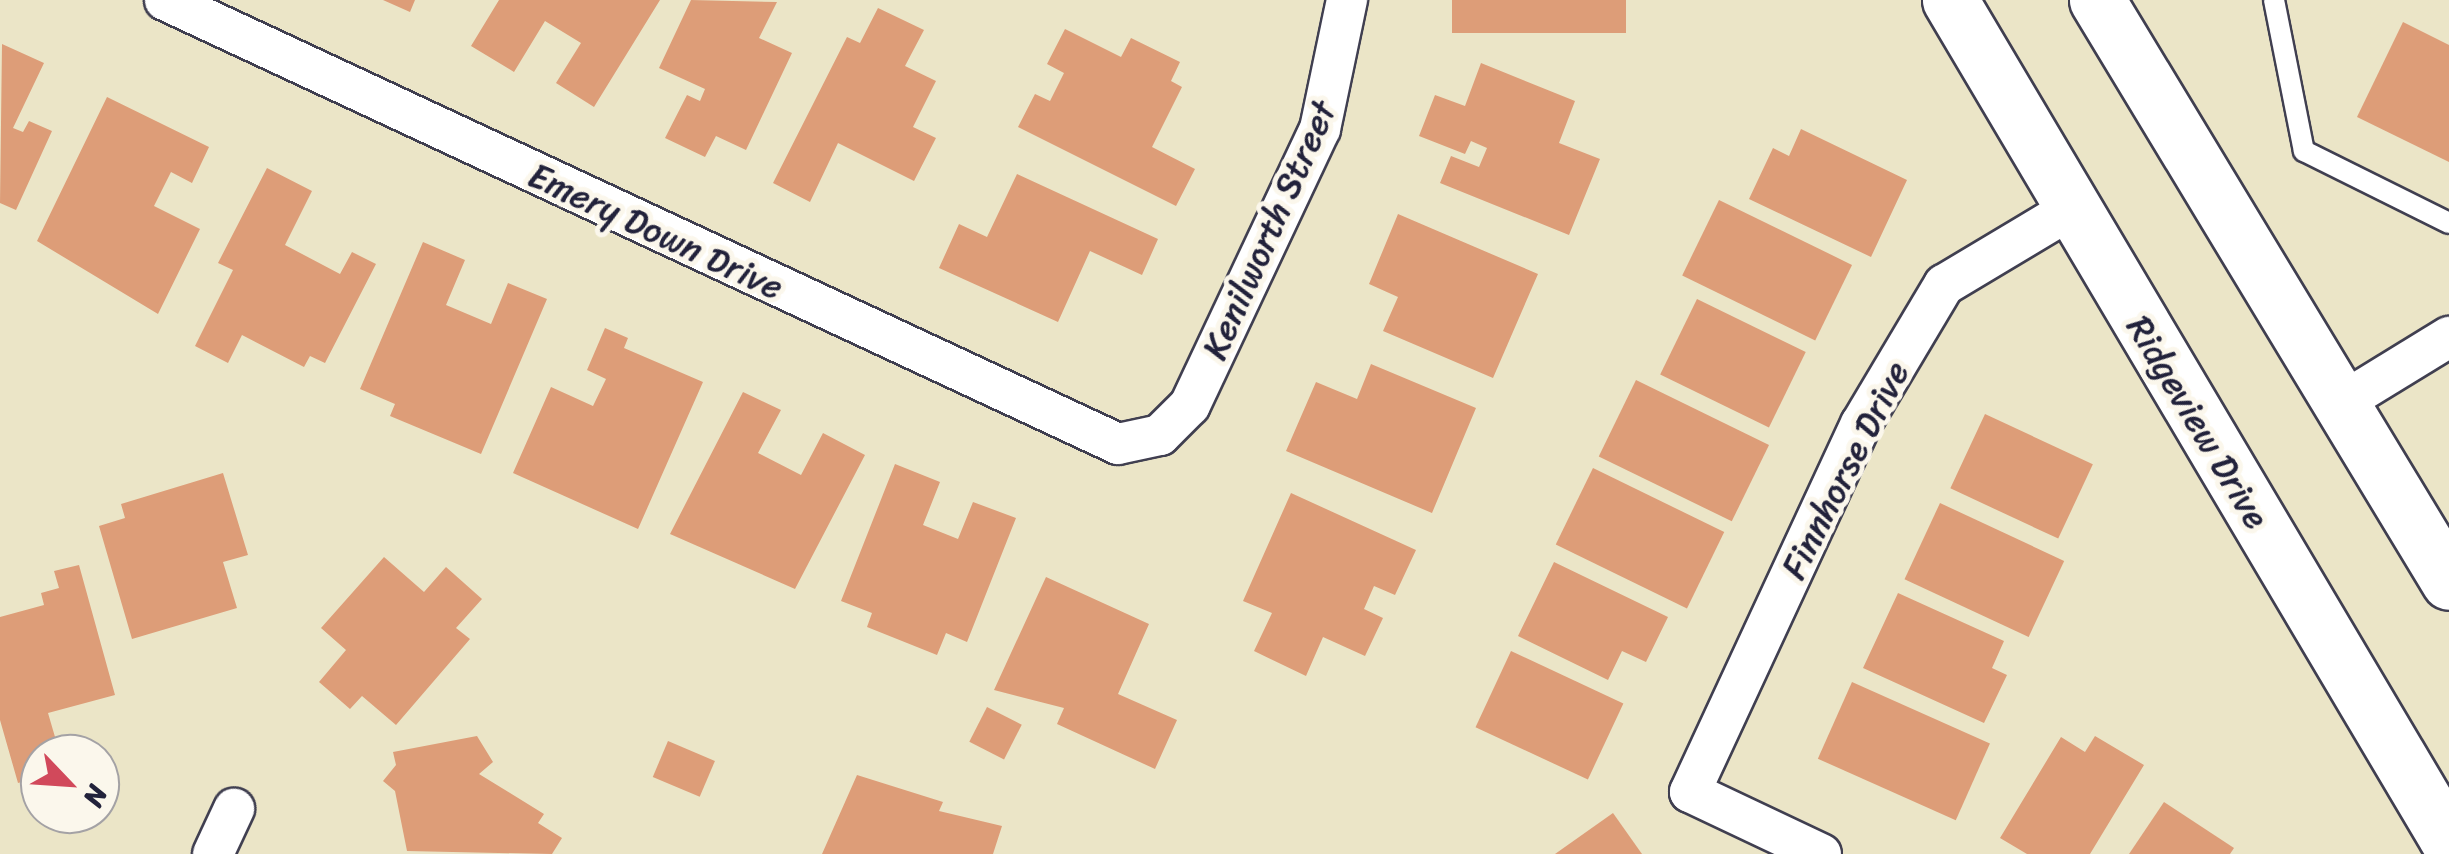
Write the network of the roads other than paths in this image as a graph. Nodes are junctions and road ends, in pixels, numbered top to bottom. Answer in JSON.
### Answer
{"nodes":[{"id":1,"x":165,"y":0,"type":"edge"},
{"id":2,"x":1347,"y":0,"type":"edge"},
{"id":3,"x":1950,"y":0,"type":"edge"},
{"id":4,"x":2097,"y":0,"type":"edge"},
{"id":5,"x":2274,"y":0,"type":"edge"},
{"id":6,"x":2072,"y":208,"type":"junction"},
{"id":7,"x":2449,"y":223,"type":"edge"},
{"id":8,"x":2449,"y":337,"type":"edge"},
{"id":9,"x":2346,"y":400,"type":"junction"},
{"id":10,"x":1150,"y":439,"type":"joint"},
{"id":11,"x":2449,"y":582,"type":"edge"},
{"id":12,"x":234,"y":809,"type":"dead end"},
{"id":13,"x":2449,"y":842,"type":"edge"},
{"id":14,"x":213,"y":854,"type":"edge"},
{"id":15,"x":1821,"y":854,"type":"edge"}],
"edges":[{"from":1,"to":10,"type":"street","name":"Emery Down Drive"},
{"from":2,"to":10,"type":"street","name":"Kenilworth Street"},
{"from":3,"to":6,"type":"main road","name":"Ridgeview Drive"},
{"from":4,"to":9,"type":"main road"},
{"from":5,"to":7,"type":"lane"},
{"from":6,"to":13,"type":"main road","name":"Ridgeview Drive"},
{"from":6,"to":15,"type":"street","name":"Finnhorse Drive"},
{"from":8,"to":9,"type":"street"},
{"from":9,"to":11,"type":"main road"},
{"from":12,"to":14,"type":"street"}]}
